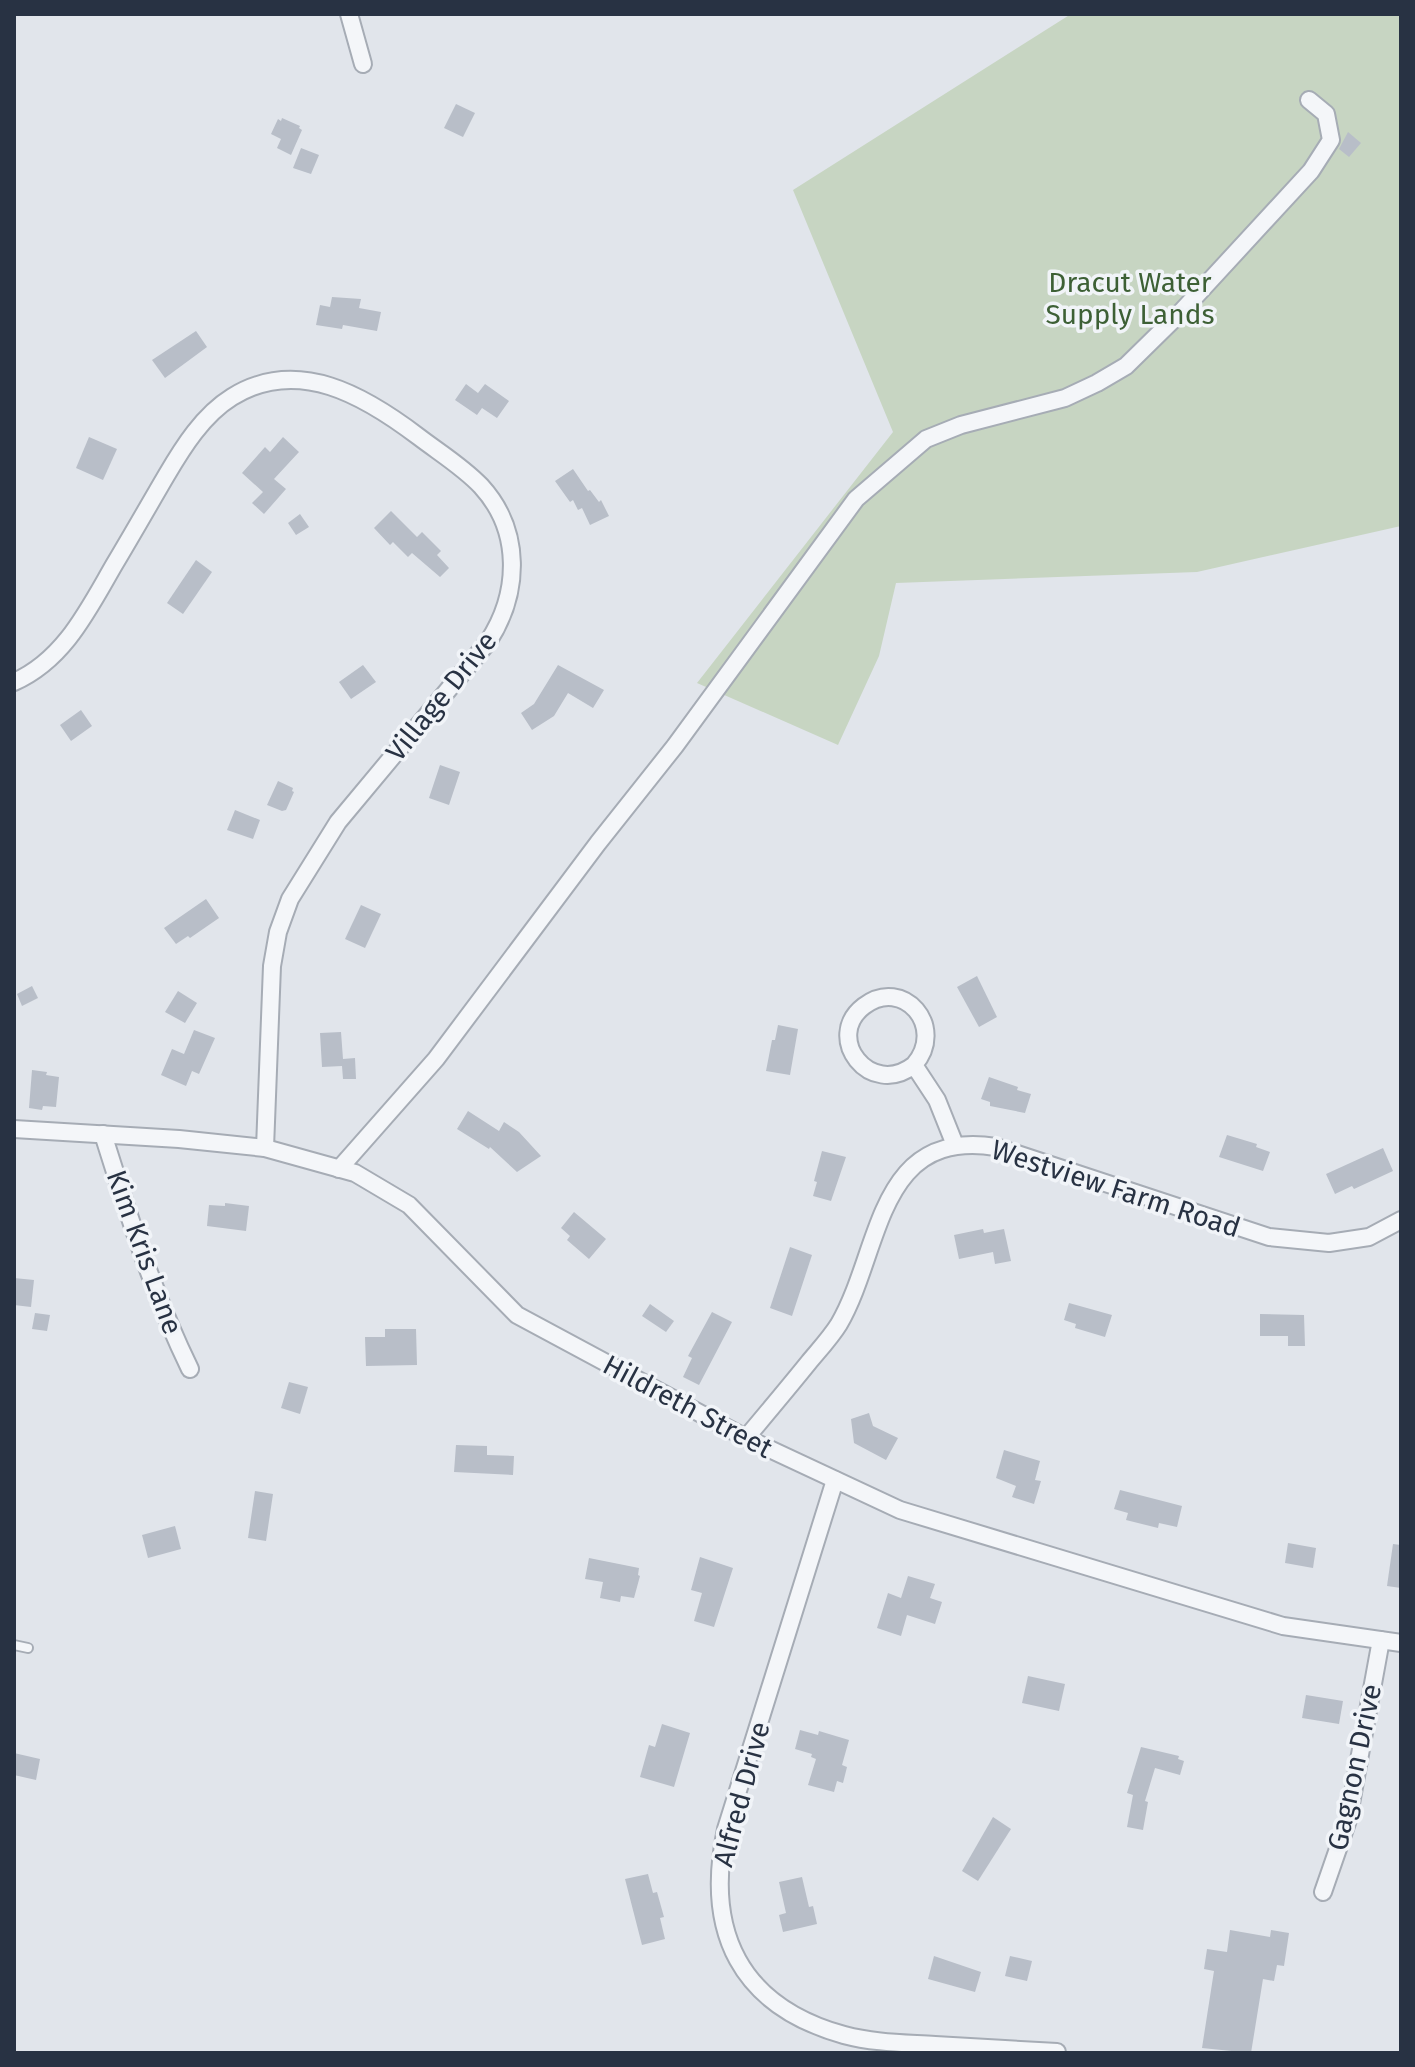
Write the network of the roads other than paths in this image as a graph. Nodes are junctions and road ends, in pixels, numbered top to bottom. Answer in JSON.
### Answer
{"nodes":[{"id":1,"x":349,"y":14,"type":"edge"},
{"id":2,"x":363,"y":64,"type":"dead end"},
{"id":3,"x":1309,"y":100,"type":"dead end"},
{"id":4,"x":14,"y":682,"type":"edge"},
{"id":5,"x":914,"y":1065,"type":"junction"},
{"id":6,"x":14,"y":1129,"type":"edge"},
{"id":7,"x":103,"y":1134,"type":"junction"},
{"id":8,"x":955,"y":1145,"type":"junction"},
{"id":9,"x":265,"y":1148,"type":"junction"},
{"id":10,"x":339,"y":1169,"type":"junction"},
{"id":11,"x":1401,"y":1220,"type":"edge"},
{"id":12,"x":190,"y":1369,"type":"dead end"},
{"id":13,"x":746,"y":1438,"type":"junction"},
{"id":14,"x":835,"y":1480,"type":"junction"},
{"id":15,"x":1381,"y":1640,"type":"junction"},
{"id":16,"x":1401,"y":1643,"type":"edge"},
{"id":17,"x":14,"y":1645,"type":"edge"},
{"id":18,"x":28,"y":1648,"type":"dead end"},
{"id":19,"x":1323,"y":1892,"type":"dead end"},
{"id":20,"x":1057,"y":2052,"type":"edge"}],
"edges":[{"from":1,"to":2,"type":"street"},
{"from":3,"to":10,"type":"street"},
{"from":4,"to":9,"type":"street","name":"Village Drive"},
{"from":5,"to":5,"type":"street"},
{"from":5,"to":8,"type":"street"},
{"from":6,"to":7,"type":"street","name":"Hildreth Street"},
{"from":7,"to":9,"type":"street","name":"Hildreth Street"},
{"from":7,"to":12,"type":"street","name":"Kim Kris Lane"},
{"from":8,"to":11,"type":"street","name":"Westview Farm Road"},
{"from":8,"to":13,"type":"street","name":"Westview Farm Road"},
{"from":9,"to":10,"type":"street","name":"Hildreth Street"},
{"from":10,"to":13,"type":"street","name":"Hildreth Street"},
{"from":13,"to":14,"type":"street","name":"Hildreth Street"},
{"from":14,"to":15,"type":"street","name":"Hildreth Street"},
{"from":14,"to":20,"type":"street","name":"Alfred Drive"},
{"from":15,"to":16,"type":"street","name":"Hildreth Street"},
{"from":15,"to":19,"type":"street","name":"Gagnon Drive"},
{"from":17,"to":18,"type":"lane"}]}
